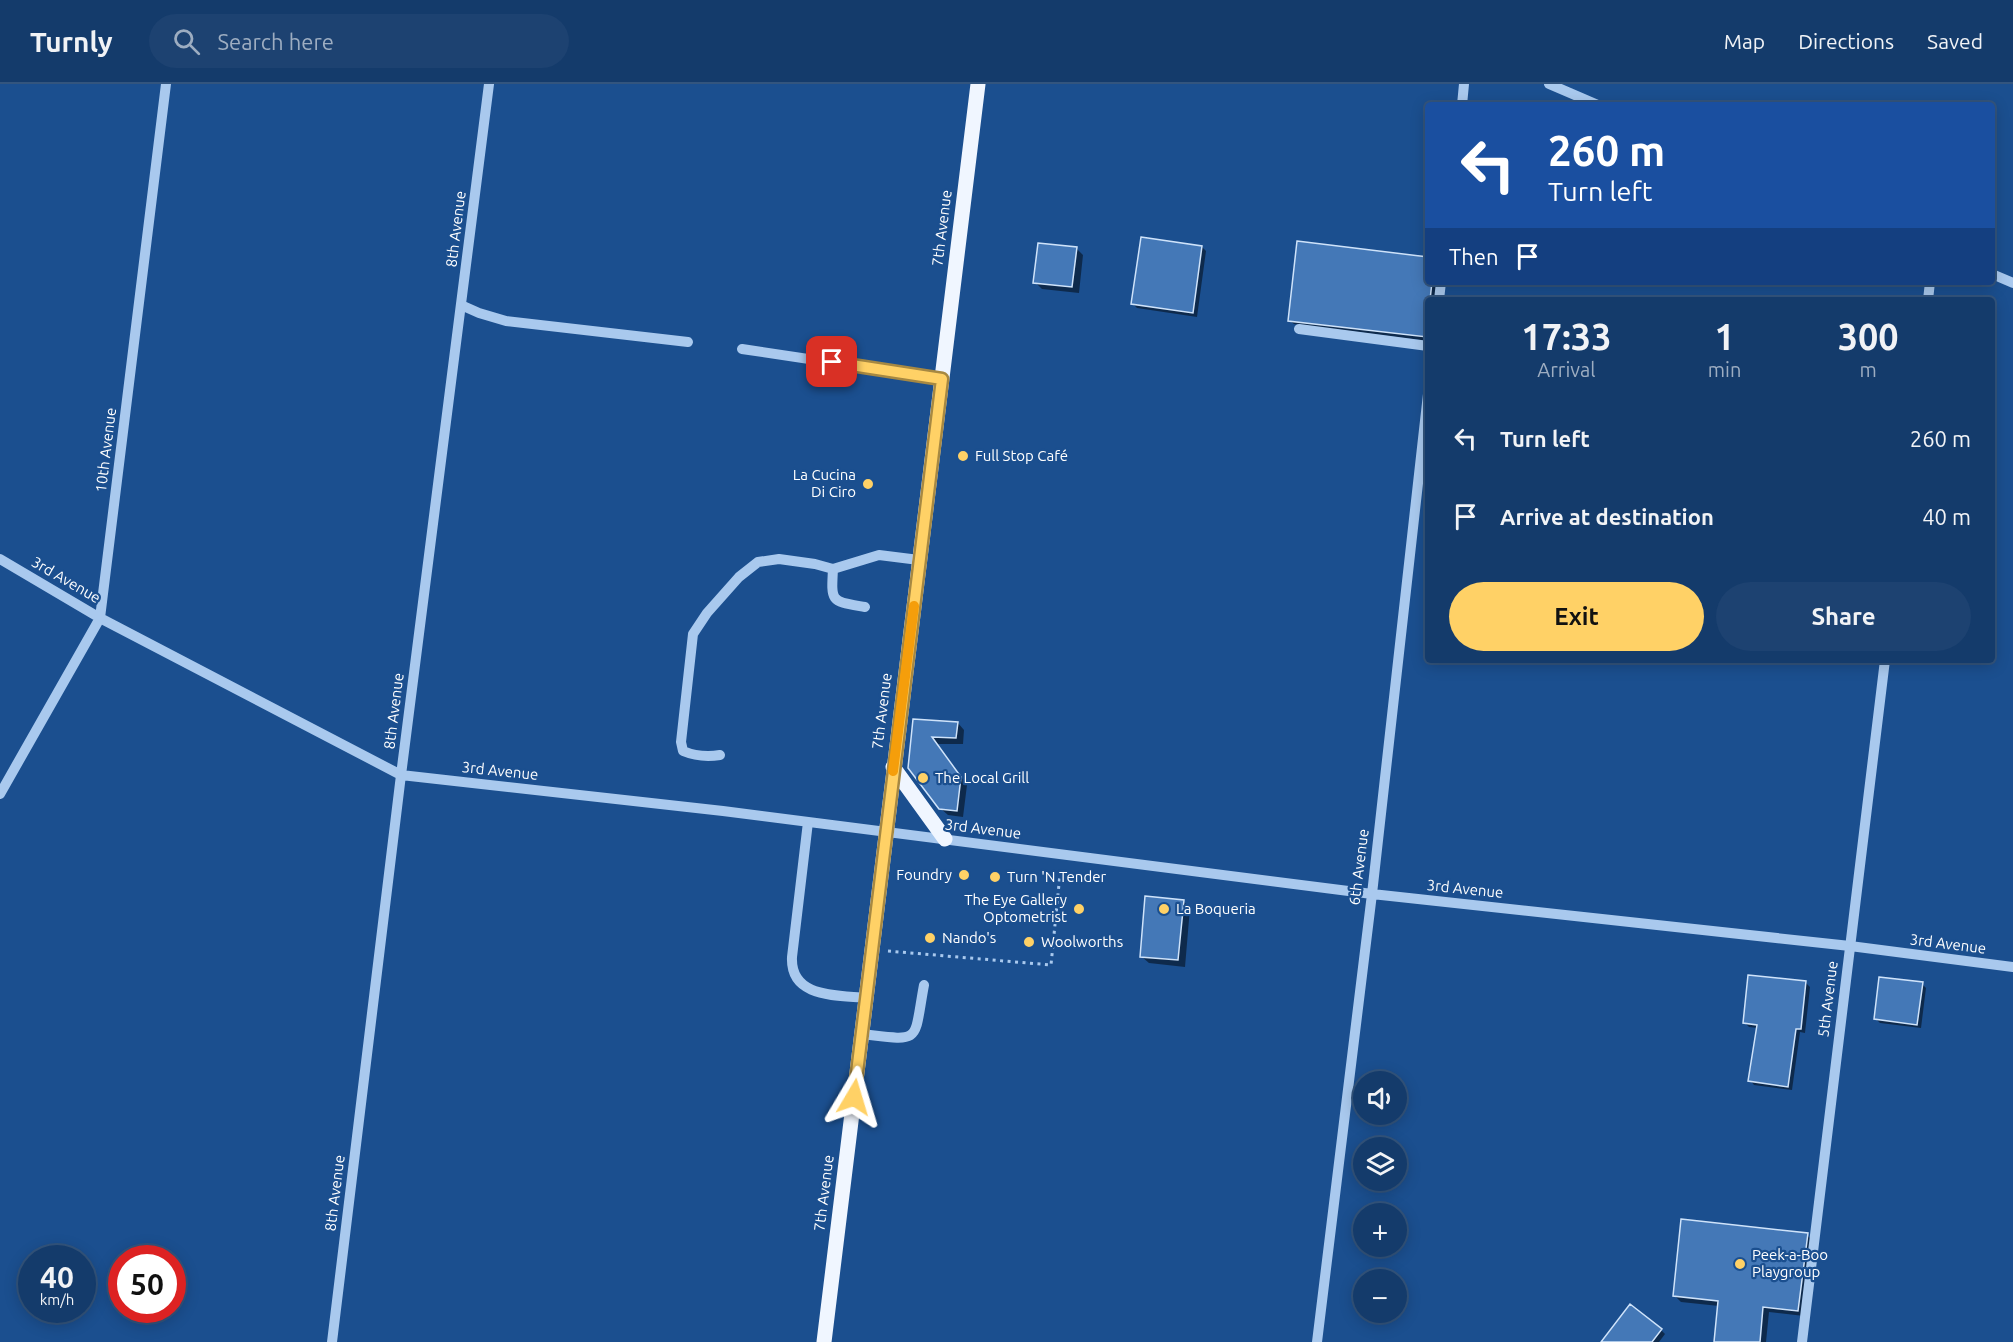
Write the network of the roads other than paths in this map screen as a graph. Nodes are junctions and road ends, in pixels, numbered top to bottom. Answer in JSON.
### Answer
{"nodes":[{"id":1,"x":166,"y":84,"type":"edge"},
{"id":2,"x":489,"y":84,"type":"edge"},
{"id":3,"x":978,"y":84,"type":"edge"},
{"id":4,"x":1464,"y":84,"type":"edge"},
{"id":5,"x":1549,"y":84,"type":"edge"},
{"id":6,"x":1462,"y":102,"type":"edge"},
{"id":7,"x":1591,"y":102,"type":"edge"},
{"id":8,"x":1995,"y":275,"type":"edge"},
{"id":9,"x":2013,"y":283,"type":"edge"},
{"id":10,"x":461,"y":305,"type":"junction"},
{"id":11,"x":1299,"y":329,"type":"dead end"},
{"id":12,"x":688,"y":342,"type":"dead end"},
{"id":13,"x":1425,"y":346,"type":"edge"},
{"id":14,"x":742,"y":349,"type":"dead end"},
{"id":15,"x":942,"y":379,"type":"junction"},
{"id":16,"x":1425,"y":421,"type":"edge"},
{"id":17,"x":0,"y":560,"type":"edge"},
{"id":18,"x":919,"y":560,"type":"junction"},
{"id":19,"x":833,"y":568,"type":"junction"},
{"id":20,"x":865,"y":607,"type":"dead end"},
{"id":21,"x":100,"y":618,"type":"junction"},
{"id":22,"x":1885,"y":663,"type":"edge"},
{"id":23,"x":720,"y":755,"type":"dead end"},
{"id":24,"x":893,"y":767,"type":"junction"},
{"id":25,"x":401,"y":775,"type":"junction"},
{"id":26,"x":0,"y":794,"type":"edge"},
{"id":27,"x":808,"y":822,"type":"junction"},
{"id":28,"x":886,"y":831,"type":"junction"},
{"id":29,"x":945,"y":839,"type":"junction"},
{"id":30,"x":1372,"y":894,"type":"junction"},
{"id":31,"x":1850,"y":946,"type":"junction"},
{"id":32,"x":2013,"y":967,"type":"edge"},
{"id":33,"x":924,"y":985,"type":"dead end"},
{"id":34,"x":866,"y":998,"type":"junction"},
{"id":35,"x":861,"y":1034,"type":"junction"},
{"id":36,"x":332,"y":1342,"type":"edge"},
{"id":37,"x":824,"y":1342,"type":"edge"},
{"id":38,"x":1317,"y":1342,"type":"edge"},
{"id":39,"x":1802,"y":1342,"type":"edge"}],
"edges":[{"from":1,"to":21,"type":"street","name":"10th Avenue"},
{"from":2,"to":10,"type":"street","name":"8th Avenue"},
{"from":3,"to":15,"type":"main road","name":"7th Avenue"},
{"from":4,"to":6,"type":"street"},
{"from":5,"to":7,"type":"street"},
{"from":8,"to":9,"type":"street"},
{"from":10,"to":12,"type":"street"},
{"from":10,"to":25,"type":"street","name":"8th Avenue"},
{"from":11,"to":13,"type":"street"},
{"from":14,"to":15,"type":"street"},
{"from":15,"to":18,"type":"main road","name":"7th Avenue"},
{"from":16,"to":30,"type":"street","name":"6th Avenue"},
{"from":17,"to":21,"type":"street","name":"3rd Avenue"},
{"from":18,"to":19,"type":"street"},
{"from":18,"to":24,"type":"main road","name":"7th Avenue"},
{"from":19,"to":20,"type":"street"},
{"from":19,"to":23,"type":"street"},
{"from":21,"to":25,"type":"street","name":"3rd Avenue"},
{"from":21,"to":26,"type":"street","name":"10th Avenue"},
{"from":22,"to":31,"type":"street","name":"5th Avenue"},
{"from":24,"to":28,"type":"main road","name":"7th Avenue"},
{"from":24,"to":29,"type":"main road"},
{"from":25,"to":27,"type":"street","name":"3rd Avenue"},
{"from":25,"to":36,"type":"street","name":"8th Avenue"},
{"from":27,"to":28,"type":"street","name":"3rd Avenue"},
{"from":27,"to":34,"type":"street"},
{"from":28,"to":29,"type":"street","name":"3rd Avenue"},
{"from":28,"to":34,"type":"main road","name":"7th Avenue"},
{"from":29,"to":30,"type":"street","name":"3rd Avenue"},
{"from":30,"to":31,"type":"street","name":"3rd Avenue"},
{"from":30,"to":38,"type":"street","name":"6th Avenue"},
{"from":31,"to":32,"type":"street","name":"3rd Avenue"},
{"from":31,"to":39,"type":"street","name":"5th Avenue"},
{"from":33,"to":35,"type":"street"},
{"from":34,"to":35,"type":"main road","name":"7th Avenue"},
{"from":35,"to":37,"type":"main road","name":"7th Avenue"}]}
